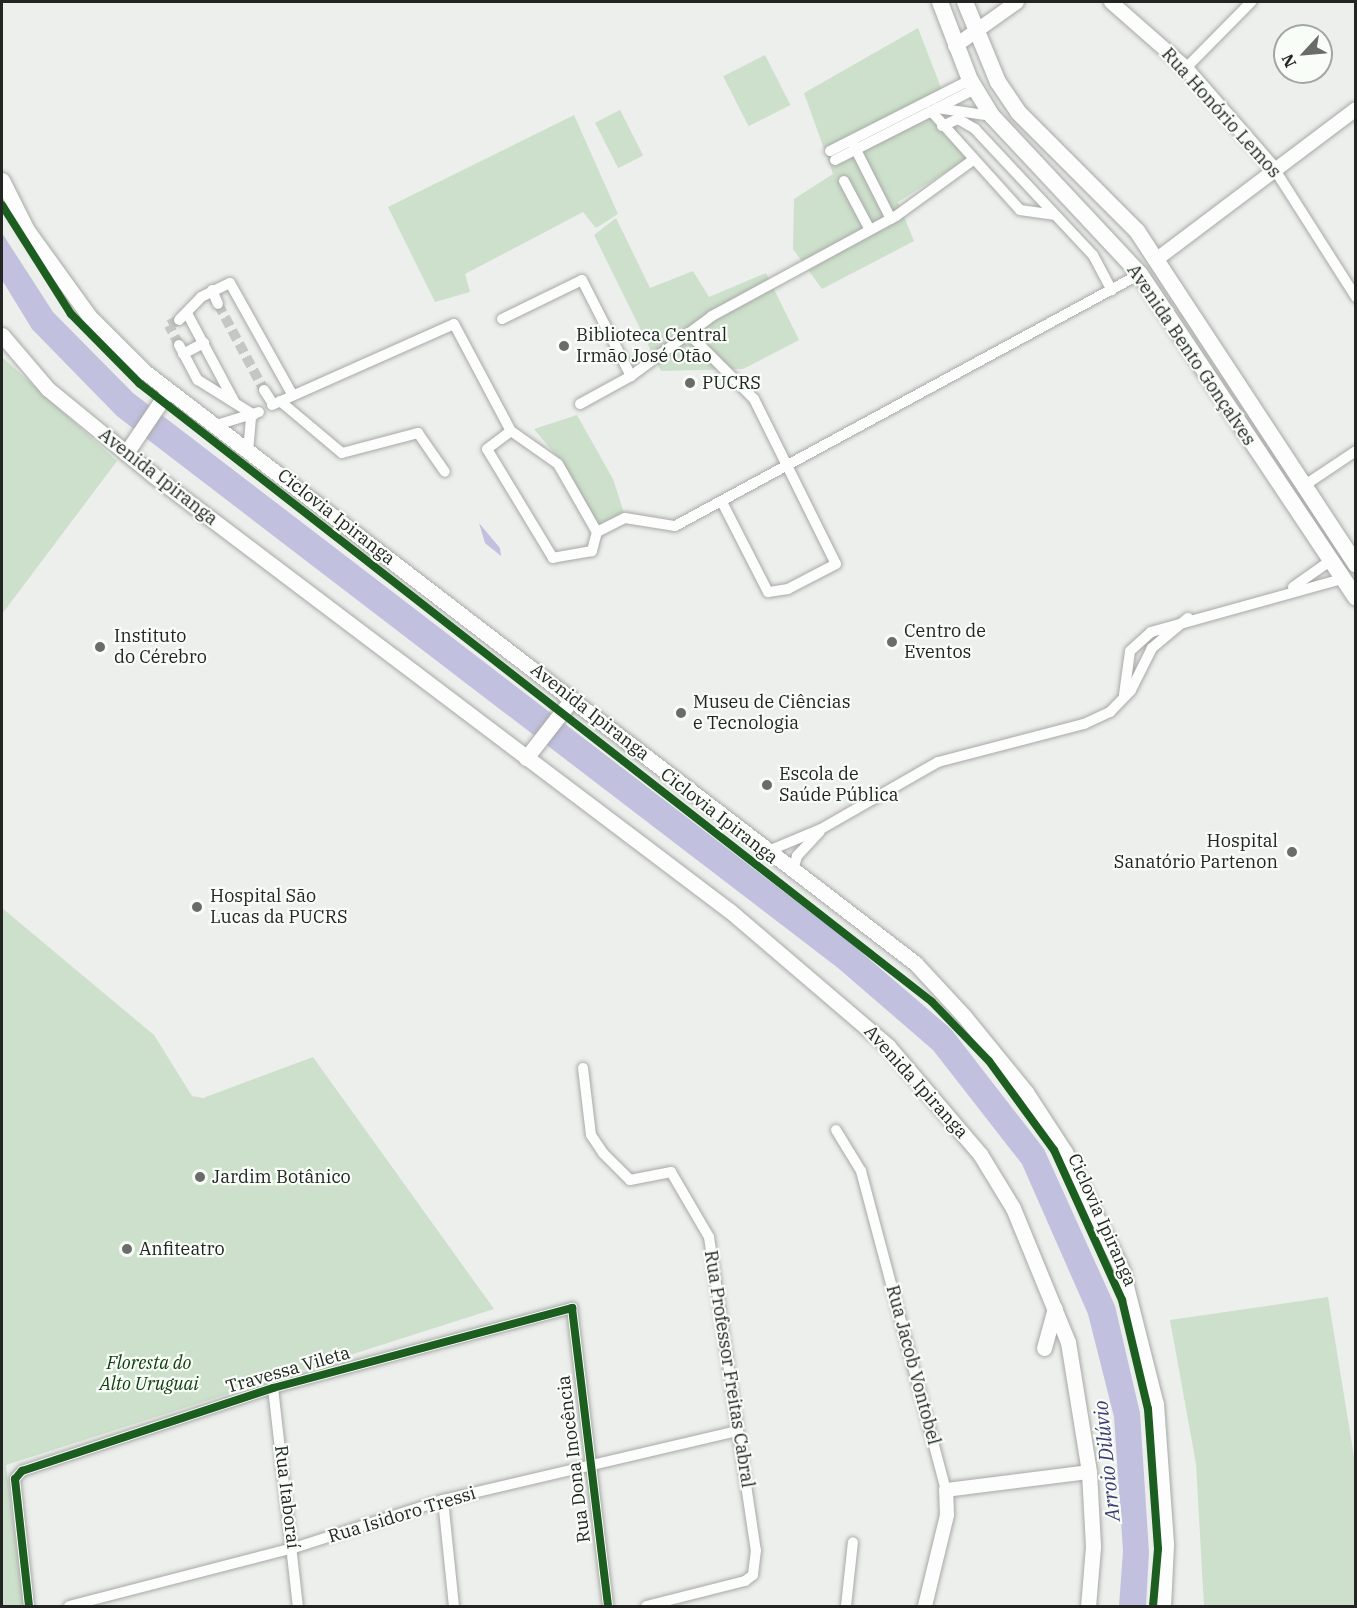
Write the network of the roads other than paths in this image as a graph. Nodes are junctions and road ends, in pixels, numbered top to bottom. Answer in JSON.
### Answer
{"nodes":[{"id":1,"x":940,"y":2,"type":"edge"},
{"id":2,"x":965,"y":2,"type":"edge"},
{"id":3,"x":1017,"y":2,"type":"edge"},
{"id":4,"x":1111,"y":2,"type":"edge"},
{"id":5,"x":1251,"y":2,"type":"edge"},
{"id":6,"x":975,"y":32,"type":"junction"},
{"id":7,"x":955,"y":45,"type":"junction"},
{"id":8,"x":1186,"y":68,"type":"junction"},
{"id":9,"x":973,"y":84,"type":"junction"},
{"id":10,"x":938,"y":104,"type":"junction"},
{"id":11,"x":1356,"y":109,"type":"edge"},
{"id":12,"x":992,"y":116,"type":"junction"},
{"id":13,"x":942,"y":126,"type":"junction"},
{"id":14,"x":853,"y":145,"type":"junction"},
{"id":15,"x":833,"y":155,"type":"dead end"},
{"id":16,"x":973,"y":160,"type":"junction"},
{"id":17,"x":1275,"y":170,"type":"junction"},
{"id":18,"x":2,"y":180,"type":"edge"},
{"id":19,"x":844,"y":181,"type":"dead end"},
{"id":20,"x":1054,"y":215,"type":"junction"},
{"id":21,"x":891,"y":219,"type":"junction"},
{"id":22,"x":870,"y":230,"type":"junction"},
{"id":23,"x":1157,"y":259,"type":"junction"},
{"id":24,"x":1140,"y":274,"type":"junction"},
{"id":25,"x":1351,"y":277,"type":"edge"},
{"id":26,"x":212,"y":290,"type":"junction"},
{"id":27,"x":1112,"y":290,"type":"junction"},
{"id":28,"x":1356,"y":297,"type":"edge"},
{"id":29,"x":219,"y":304,"type":"tunnel mouth"},
{"id":30,"x":502,"y":319,"type":"dead end"},
{"id":31,"x":688,"y":333,"type":"junction"},
{"id":32,"x":2,"y":335,"type":"edge"},
{"id":33,"x":204,"y":343,"type":"junction"},
{"id":34,"x":631,"y":376,"type":"junction"},
{"id":35,"x":264,"y":390,"type":"tunnel mouth"},
{"id":36,"x":292,"y":394,"type":"junction"},
{"id":37,"x":165,"y":397,"type":"junction"},
{"id":38,"x":234,"y":401,"type":"junction"},
{"id":39,"x":275,"y":403,"type":"junction"},
{"id":40,"x":580,"y":404,"type":"dead end"},
{"id":41,"x":255,"y":415,"type":"junction"},
{"id":42,"x":213,"y":426,"type":"junction"},
{"id":43,"x":511,"y":432,"type":"junction"},
{"id":44,"x":1356,"y":451,"type":"edge"},
{"id":45,"x":248,"y":452,"type":"junction"},
{"id":46,"x":126,"y":453,"type":"junction"},
{"id":47,"x":786,"y":464,"type":"junction"},
{"id":48,"x":445,"y":472,"type":"dead end"},
{"id":49,"x":1302,"y":487,"type":"junction"},
{"id":50,"x":722,"y":501,"type":"junction"},
{"id":51,"x":597,"y":532,"type":"junction"},
{"id":52,"x":1327,"y":563,"type":"junction"},
{"id":53,"x":1356,"y":565,"type":"edge"},
{"id":54,"x":1339,"y":580,"type":"junction"},
{"id":55,"x":1292,"y":589,"type":"junction"},
{"id":56,"x":1356,"y":598,"type":"edge"},
{"id":57,"x":1188,"y":618,"type":"junction"},
{"id":58,"x":1124,"y":698,"type":"junction"},
{"id":59,"x":568,"y":705,"type":"junction"},
{"id":60,"x":526,"y":758,"type":"junction"},
{"id":61,"x":821,"y":829,"type":"junction"},
{"id":62,"x":768,"y":851,"type":"junction"},
{"id":63,"x":793,"y":870,"type":"junction"},
{"id":64,"x":583,"y":1068,"type":"dead end"},
{"id":65,"x":836,"y":1130,"type":"dead end"},
{"id":66,"x":572,"y":1308,"type":"joint"},
{"id":67,"x":1055,"y":1308,"type":"junction"},
{"id":68,"x":1044,"y":1348,"type":"dead end"},
{"id":69,"x":1061,"y":1364,"type":"dead end"},
{"id":70,"x":1076,"y":1374,"type":"junction"},
{"id":71,"x":273,"y":1388,"type":"junction"},
{"id":72,"x":738,"y":1431,"type":"junction"},
{"id":73,"x":588,"y":1466,"type":"junction"},
{"id":74,"x":1089,"y":1472,"type":"junction"},
{"id":75,"x":946,"y":1491,"type":"junction"},
{"id":76,"x":443,"y":1500,"type":"junction"},
{"id":77,"x":853,"y":1542,"type":"dead end"},
{"id":78,"x":294,"y":1548,"type":"junction"},
{"id":79,"x":29,"y":1606,"type":"edge"},
{"id":80,"x":69,"y":1606,"type":"edge"},
{"id":81,"x":298,"y":1606,"type":"edge"},
{"id":82,"x":454,"y":1606,"type":"edge"},
{"id":83,"x":608,"y":1606,"type":"edge"},
{"id":84,"x":646,"y":1606,"type":"edge"},
{"id":85,"x":846,"y":1606,"type":"edge"},
{"id":86,"x":925,"y":1606,"type":"edge"},
{"id":87,"x":1088,"y":1606,"type":"edge"},
{"id":88,"x":1163,"y":1606,"type":"edge"}],
"edges":[{"from":1,"to":7,"type":"main road","name":"Avenida Bento Gonçalves"},
{"from":2,"to":6,"type":"main road","name":"Avenida Bento Gonçalves"},
{"from":3,"to":6,"type":"street"},
{"from":4,"to":8,"type":"street","name":"Rua Honório Lemos"},
{"from":5,"to":8,"type":"street"},
{"from":6,"to":7,"type":"street"},
{"from":6,"to":23,"type":"main road","name":"Avenida Bento Gonçalves"},
{"from":7,"to":9,"type":"main road","name":"Avenida Bento Gonçalves"},
{"from":8,"to":17,"type":"street","name":"Rua Honório Lemos"},
{"from":9,"to":10,"type":"street"},
{"from":9,"to":12,"type":"main road","name":"Avenida Bento Gonçalves"},
{"from":10,"to":12,"type":"street"},
{"from":10,"to":13,"type":"street"},
{"from":10,"to":14,"type":"street"},
{"from":10,"to":14,"type":"street"},
{"from":11,"to":17,"type":"street"},
{"from":12,"to":24,"type":"main road","name":"Avenida Bento Gonçalves"},
{"from":13,"to":16,"type":"street"},
{"from":13,"to":20,"type":"street"},
{"from":14,"to":15,"type":"street"},
{"from":14,"to":21,"type":"street"},
{"from":16,"to":20,"type":"street"},
{"from":16,"to":21,"type":"street"},
{"from":17,"to":23,"type":"street"},
{"from":17,"to":25,"type":"street","name":"Rua Honório Lemos"},
{"from":18,"to":37,"type":"main road","name":"Avenida Ipiranga"},
{"from":19,"to":22,"type":"street"},
{"from":20,"to":27,"type":"street"},
{"from":21,"to":22,"type":"street"},
{"from":22,"to":31,"type":"street"},
{"from":23,"to":49,"type":"main road","name":"Avenida Bento Gonçalves"},
{"from":24,"to":27,"type":"street"},
{"from":24,"to":52,"type":"main road","name":"Avenida Bento Gonçalves"},
{"from":25,"to":28,"type":"street","name":"Rua Honório Lemos"},
{"from":26,"to":29,"type":"street"},
{"from":26,"to":33,"type":"street"},
{"from":26,"to":36,"type":"street"},
{"from":27,"to":47,"type":"street"},
{"from":30,"to":34,"type":"street"},
{"from":31,"to":34,"type":"street"},
{"from":31,"to":47,"type":"street"},
{"from":32,"to":46,"type":"main road","name":"Avenida Ipiranga"},
{"from":33,"to":38,"type":"street"},
{"from":33,"to":38,"type":"street"},
{"from":34,"to":40,"type":"street"},
{"from":35,"to":39,"type":"street"},
{"from":36,"to":39,"type":"street"},
{"from":36,"to":43,"type":"street"},
{"from":37,"to":42,"type":"main road","name":"Avenida Ipiranga"},
{"from":37,"to":46,"type":"main road"},
{"from":38,"to":41,"type":"street"},
{"from":39,"to":48,"type":"street"},
{"from":41,"to":42,"type":"street"},
{"from":41,"to":45,"type":"street"},
{"from":42,"to":45,"type":"main road","name":"Avenida Ipiranga"},
{"from":43,"to":51,"type":"street"},
{"from":43,"to":51,"type":"street"},
{"from":44,"to":49,"type":"street"},
{"from":45,"to":59,"type":"main road","name":"Avenida Ipiranga"},
{"from":46,"to":60,"type":"main road","name":"Avenida Ipiranga"},
{"from":47,"to":50,"type":"street"},
{"from":47,"to":50,"type":"street"},
{"from":49,"to":53,"type":"main road","name":"Avenida Bento Gonçalves"},
{"from":50,"to":51,"type":"street"},
{"from":52,"to":54,"type":"main road","name":"Avenida Bento Gonçalves"},
{"from":52,"to":55,"type":"street"},
{"from":54,"to":55,"type":"street"},
{"from":54,"to":56,"type":"main road","name":"Avenida Bento Gonçalves"},
{"from":55,"to":57,"type":"street"},
{"from":57,"to":58,"type":"street"},
{"from":57,"to":58,"type":"street"},
{"from":58,"to":61,"type":"street"},
{"from":59,"to":60,"type":"main road"},
{"from":59,"to":62,"type":"main road","name":"Avenida Ipiranga"},
{"from":60,"to":67,"type":"main road","name":"Avenida Ipiranga"},
{"from":61,"to":62,"type":"street"},
{"from":61,"to":63,"type":"street"},
{"from":62,"to":63,"type":"main road","name":"Avenida Ipiranga"},
{"from":63,"to":88,"type":"main road","name":"Avenida Ipiranga"},
{"from":64,"to":72,"type":"street","name":"Rua Professor Freitas Cabral"},
{"from":65,"to":75,"type":"street","name":"Rua Jacob Vontobel"},
{"from":66,"to":71,"type":"street","name":"Travessa Vileta"},
{"from":66,"to":73,"type":"street","name":"Rua Dona Inocência"},
{"from":67,"to":68,"type":"main road"},
{"from":67,"to":70,"type":"main road","name":"Avenida Ipiranga"},
{"from":69,"to":70,"type":"main road"},
{"from":70,"to":74,"type":"main road","name":"Avenida Ipiranga"},
{"from":71,"to":78,"type":"street","name":"Rua Itaboraí"},
{"from":71,"to":79,"type":"street","name":"Travessa Vileta"},
{"from":72,"to":73,"type":"street","name":"Rua Isidoro Tressi"},
{"from":72,"to":84,"type":"street","name":"Rua Professor Freitas Cabral"},
{"from":73,"to":76,"type":"street","name":"Rua Isidoro Tressi"},
{"from":73,"to":83,"type":"street","name":"Rua Dona Inocência"},
{"from":74,"to":75,"type":"street"},
{"from":74,"to":87,"type":"main road","name":"Avenida Ipiranga"},
{"from":75,"to":86,"type":"street","name":"Rua Jacob Vontobel"},
{"from":76,"to":78,"type":"street","name":"Rua Isidoro Tressi"},
{"from":76,"to":82,"type":"street"},
{"from":77,"to":85,"type":"street"},
{"from":78,"to":80,"type":"street","name":"Rua Isidoro Tressi"},
{"from":78,"to":81,"type":"street","name":"Rua Itaboraí"}]}
